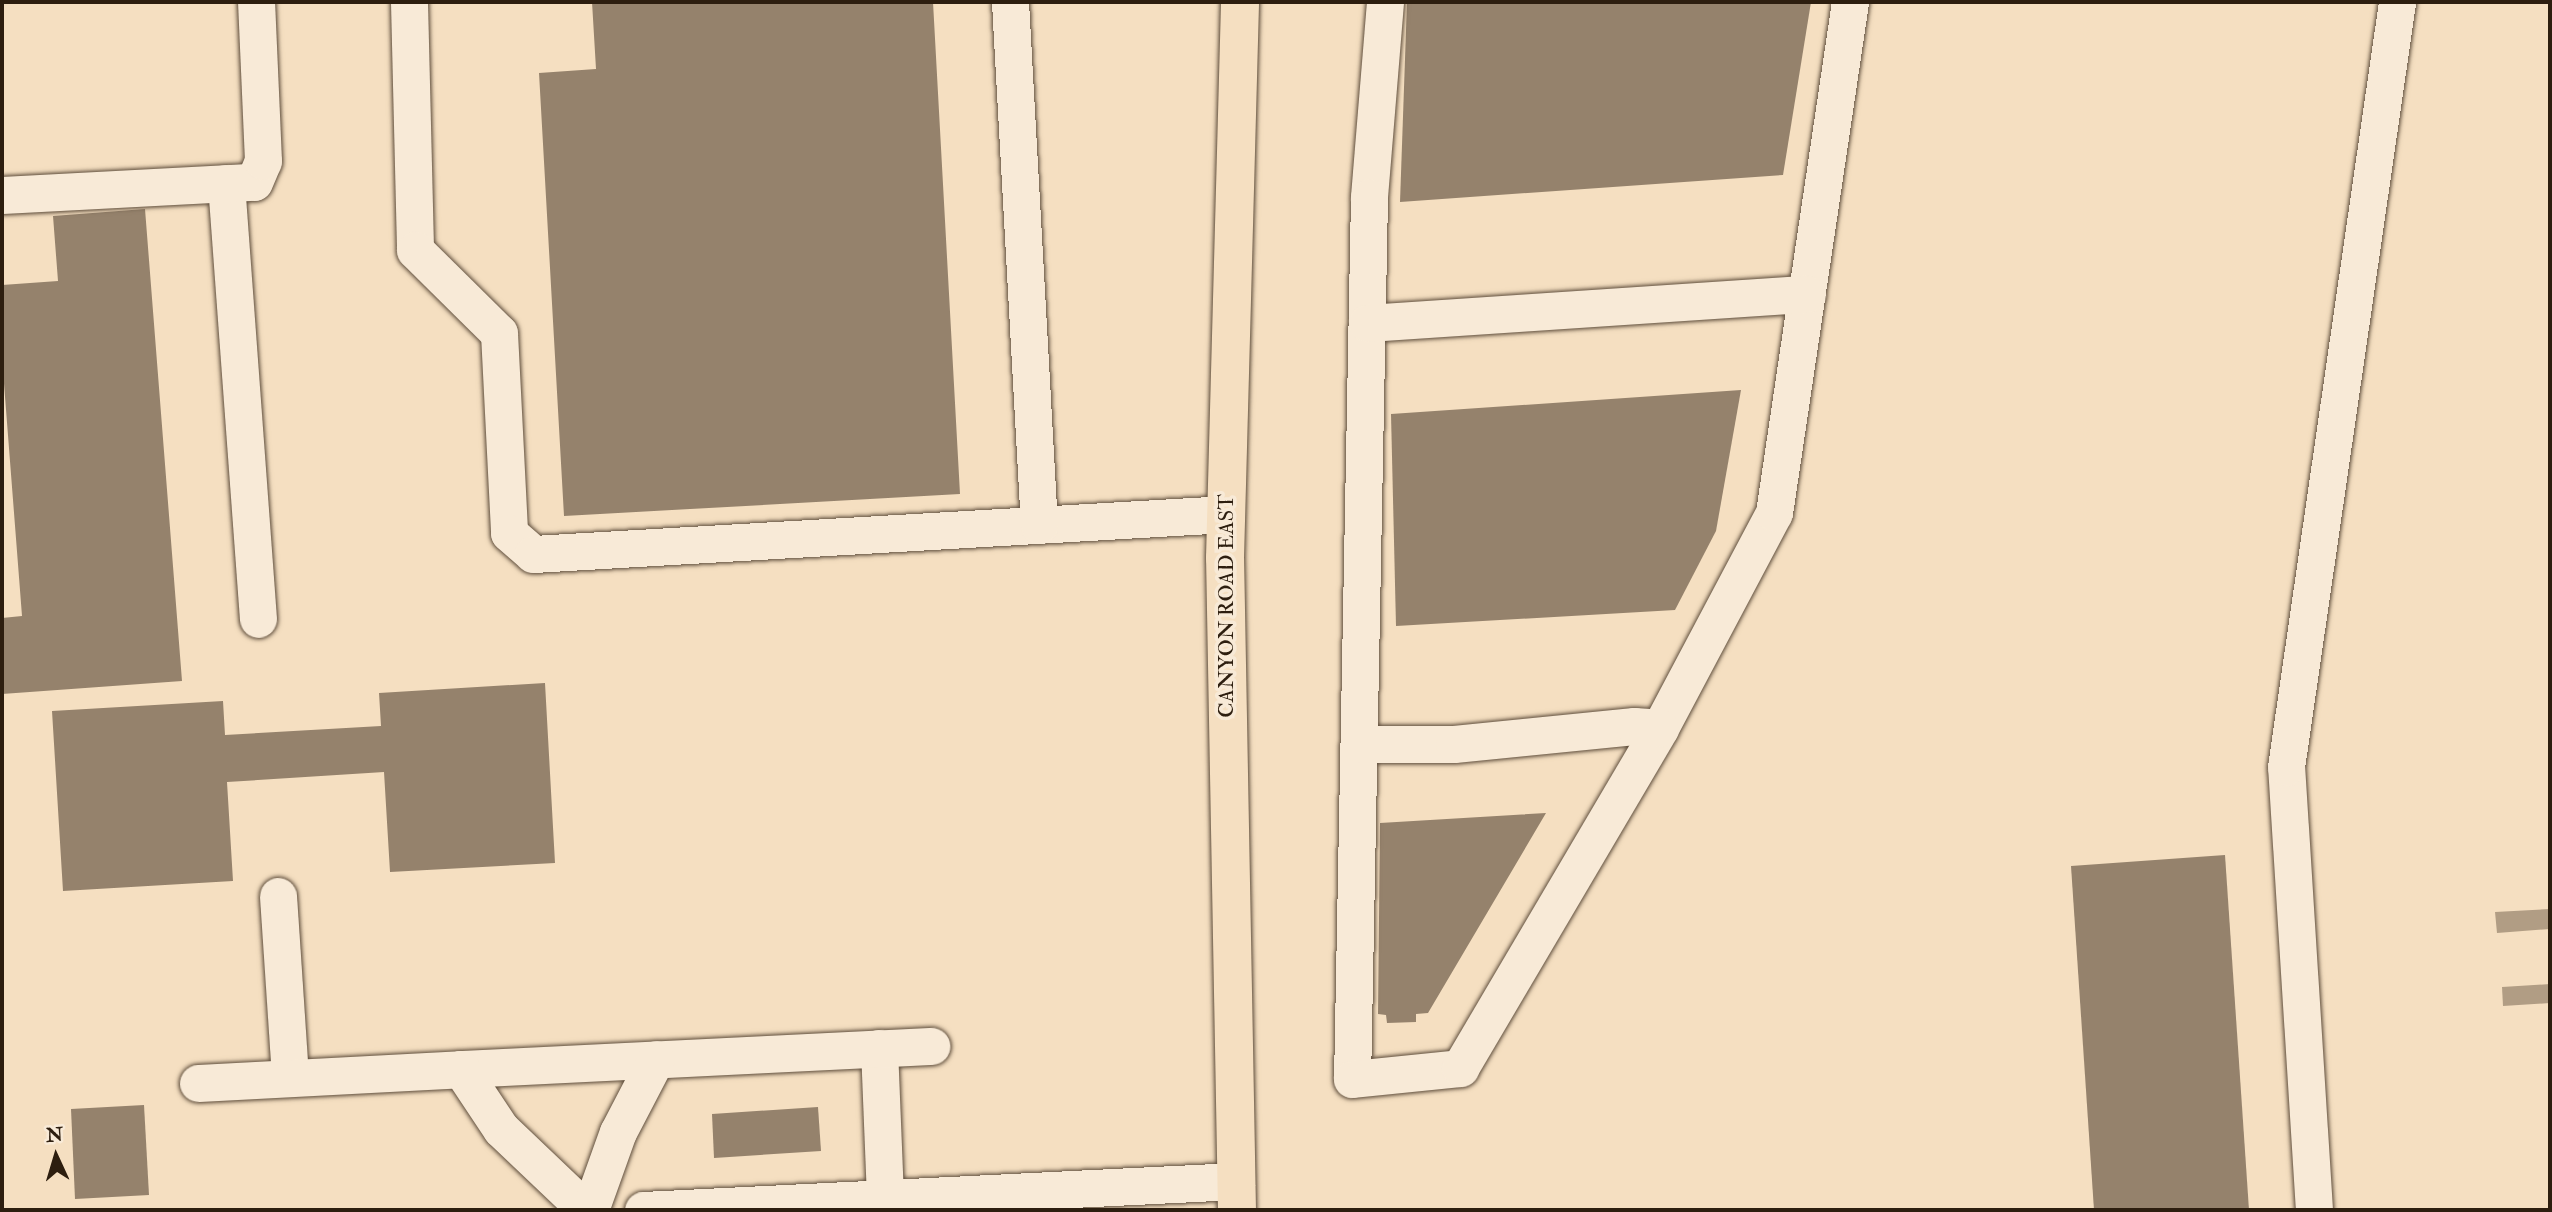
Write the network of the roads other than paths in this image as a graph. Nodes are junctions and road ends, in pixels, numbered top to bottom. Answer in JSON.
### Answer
{"nodes":[{"id":1,"x":256,"y":2,"type":"edge"},
{"id":2,"x":410,"y":2,"type":"edge"},
{"id":3,"x":1010,"y":2,"type":"edge"},
{"id":4,"x":1240,"y":2,"type":"edge"},
{"id":5,"x":1385,"y":2,"type":"edge"},
{"id":6,"x":1850,"y":2,"type":"edge"},
{"id":7,"x":2397,"y":2,"type":"edge"},
{"id":8,"x":226,"y":183,"type":"junction"},
{"id":9,"x":2,"y":195,"type":"edge"},
{"id":10,"x":1807,"y":294,"type":"junction"},
{"id":11,"x":1367,"y":323,"type":"junction"},
{"id":12,"x":1226,"y":514,"type":"junction"},
{"id":13,"x":1039,"y":525,"type":"junction"},
{"id":14,"x":258,"y":619,"type":"dead end"},
{"id":15,"x":1660,"y":728,"type":"junction"},
{"id":16,"x":1360,"y":744,"type":"junction"},
{"id":17,"x":278,"y":896,"type":"dead end"},
{"id":18,"x":931,"y":1046,"type":"dead end"},
{"id":19,"x":879,"y":1048,"type":"junction"},
{"id":20,"x":656,"y":1059,"type":"junction"},
{"id":21,"x":461,"y":1069,"type":"junction"},
{"id":22,"x":290,"y":1078,"type":"junction"},
{"id":23,"x":198,"y":1083,"type":"dead end"},
{"id":24,"x":1237,"y":1196,"type":"edge"},
{"id":25,"x":885,"y":1198,"type":"junction"},
{"id":26,"x":588,"y":1210,"type":"edge"},
{"id":27,"x":643,"y":1210,"type":"edge"},
{"id":28,"x":2314,"y":1210,"type":"edge"}],
"edges":[{"from":1,"to":8,"type":"street"},
{"from":2,"to":13,"type":"street"},
{"from":3,"to":13,"type":"street"},
{"from":4,"to":12,"type":"main road","name":"CANYON ROAD EAST"},
{"from":5,"to":11,"type":"street"},
{"from":6,"to":10,"type":"street"},
{"from":7,"to":28,"type":"street"},
{"from":8,"to":9,"type":"street"},
{"from":8,"to":14,"type":"street"},
{"from":10,"to":11,"type":"street"},
{"from":10,"to":15,"type":"street"},
{"from":11,"to":16,"type":"street"},
{"from":12,"to":13,"type":"street"},
{"from":12,"to":24,"type":"main road","name":"CANYON ROAD EAST"},
{"from":15,"to":16,"type":"street"},
{"from":15,"to":16,"type":"street"},
{"from":17,"to":22,"type":"street"},
{"from":18,"to":19,"type":"street"},
{"from":19,"to":20,"type":"street"},
{"from":19,"to":25,"type":"street"},
{"from":20,"to":21,"type":"street"},
{"from":20,"to":26,"type":"street"},
{"from":21,"to":22,"type":"street"},
{"from":21,"to":26,"type":"street"},
{"from":22,"to":23,"type":"street"},
{"from":24,"to":25,"type":"street"},
{"from":25,"to":27,"type":"street"}]}
